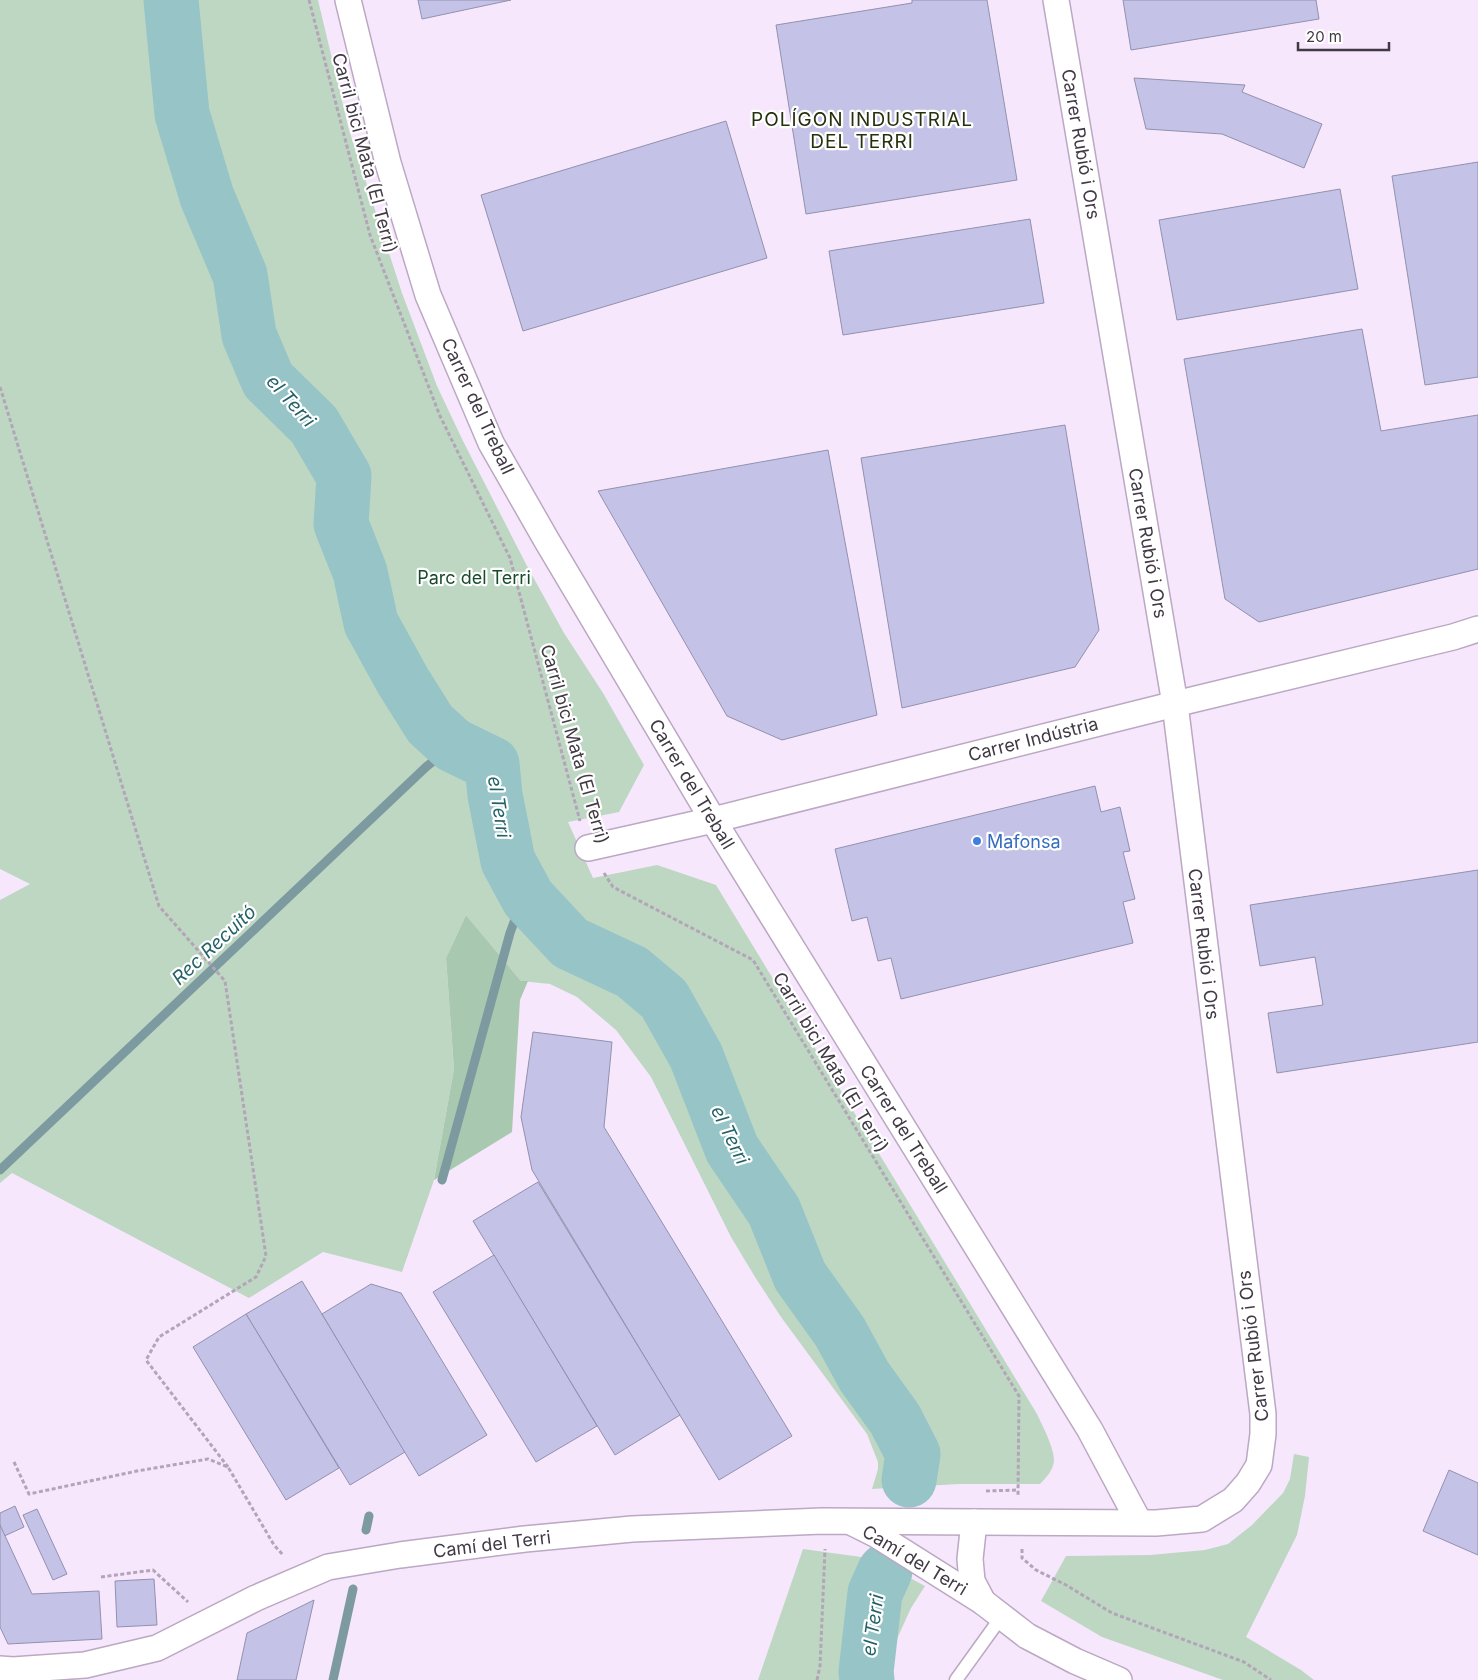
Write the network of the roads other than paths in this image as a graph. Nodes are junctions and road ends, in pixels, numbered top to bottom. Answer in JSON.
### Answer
{"nodes":[{"id":1,"x":348,"y":0,"type":"edge"},
{"id":2,"x":1056,"y":0,"type":"edge"},
{"id":3,"x":1478,"y":629,"type":"edge"},
{"id":4,"x":1175,"y":704,"type":"junction"},
{"id":5,"x":713,"y":820,"type":"junction"},
{"id":6,"x":588,"y":848,"type":"road end"},
{"id":7,"x":850,"y":1522,"type":"junction"},
{"id":8,"x":974,"y":1522,"type":"junction"},
{"id":9,"x":1139,"y":1522,"type":"junction"},
{"id":10,"x":992,"y":1609,"type":"junction"},
{"id":11,"x":0,"y":1669,"type":"edge"},
{"id":12,"x":1109,"y":1678,"type":"edge"},
{"id":13,"x":956,"y":1680,"type":"edge"}],
"edges":[{"from":1,"to":5,"type":"street","name":"Carrer del Treball"},
{"from":2,"to":4,"type":"street","name":"Carrer Rubió i Ors"},
{"from":3,"to":4,"type":"street","name":"Carrer Indústria"},
{"from":4,"to":5,"type":"street","name":"Carrer Indústria"},
{"from":4,"to":9,"type":"street","name":"Carrer Rubió i Ors"},
{"from":5,"to":6,"type":"street","name":"Carrer Indústria"},
{"from":5,"to":9,"type":"street","name":"Carrer del Treball"},
{"from":7,"to":8,"type":"street","name":"Carrer Rubió i Ors"},
{"from":7,"to":10,"type":"street","name":"Camí del Terri"},
{"from":7,"to":11,"type":"street","name":"Camí del Terri"},
{"from":8,"to":9,"type":"street","name":"Carrer Rubió i Ors"},
{"from":8,"to":10,"type":"street","name":"Camí del Terri"},
{"from":10,"to":12,"type":"street","name":"Camí del Terri"},
{"from":10,"to":13,"type":"lane"}]}
